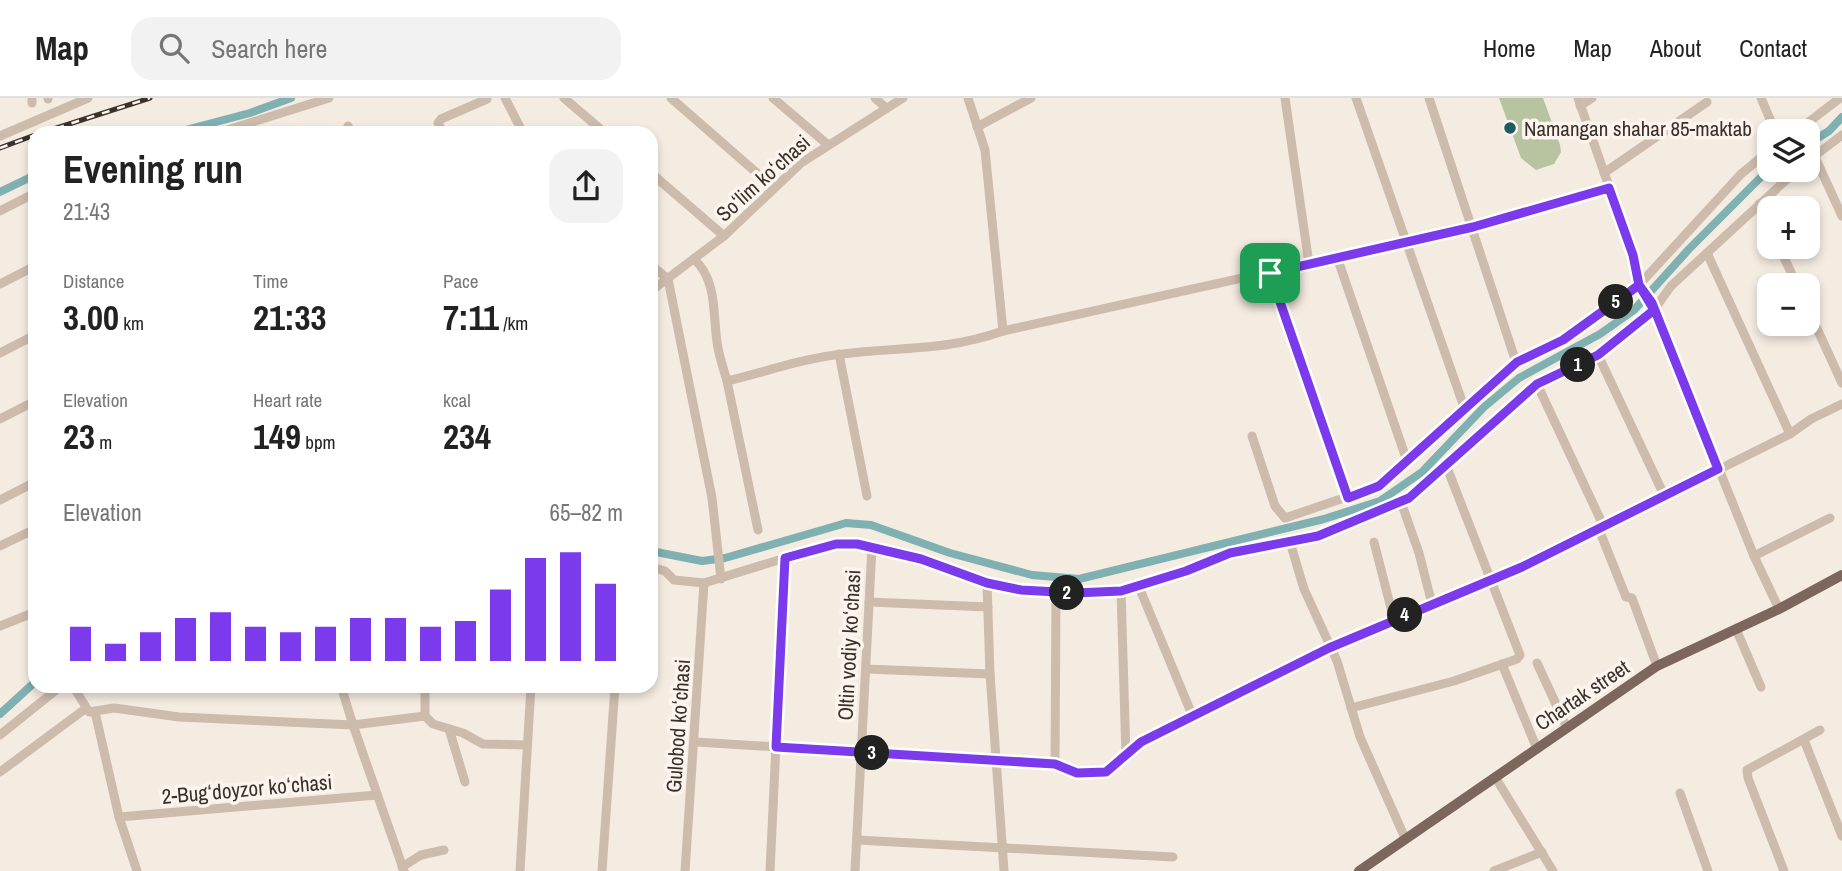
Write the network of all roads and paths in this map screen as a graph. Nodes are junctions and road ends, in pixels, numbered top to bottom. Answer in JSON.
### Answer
{"nodes":[{"id":1,"x":88,"y":98,"type":"edge"},
{"id":2,"x":329,"y":98,"type":"edge"},
{"id":3,"x":505,"y":98,"type":"edge"},
{"id":4,"x":564,"y":98,"type":"edge"},
{"id":5,"x":671,"y":98,"type":"edge"},
{"id":6,"x":774,"y":98,"type":"edge"},
{"id":7,"x":875,"y":98,"type":"edge"},
{"id":8,"x":903,"y":98,"type":"edge"},
{"id":9,"x":968,"y":98,"type":"edge"},
{"id":10,"x":1031,"y":98,"type":"edge"},
{"id":11,"x":1286,"y":98,"type":"edge"},
{"id":12,"x":1356,"y":98,"type":"edge"},
{"id":13,"x":1429,"y":98,"type":"edge"},
{"id":14,"x":1592,"y":98,"type":"edge"},
{"id":15,"x":1761,"y":98,"type":"edge"},
{"id":16,"x":1840,"y":98,"type":"edge"},
{"id":17,"x":487,"y":99,"type":"edge"},
{"id":18,"x":1579,"y":102,"type":"edge"},
{"id":19,"x":1707,"y":102,"type":"dead end"},
{"id":20,"x":886,"y":108,"type":"junction"},
{"id":21,"x":1770,"y":119,"type":"edge"},
{"id":22,"x":1813,"y":119,"type":"edge"},
{"id":23,"x":240,"y":126,"type":"edge"},
{"id":24,"x":440,"y":126,"type":"edge"},
{"id":25,"x":519,"y":126,"type":"edge"},
{"id":26,"x":597,"y":126,"type":"edge"},
{"id":27,"x":977,"y":127,"type":"junction"},
{"id":28,"x":1842,"y":135,"type":"edge"},
{"id":29,"x":0,"y":136,"type":"edge"},
{"id":30,"x":827,"y":144,"type":"junction"},
{"id":31,"x":1820,"y":151,"type":"edge"},
{"id":32,"x":1757,"y":161,"type":"edge"},
{"id":33,"x":1604,"y":173,"type":"junction"},
{"id":34,"x":1820,"y":175,"type":"edge"},
{"id":35,"x":658,"y":179,"type":"edge"},
{"id":36,"x":1784,"y":182,"type":"edge"},
{"id":37,"x":774,"y":188,"type":"junction"},
{"id":38,"x":1609,"y":188,"type":"junction"},
{"id":39,"x":1768,"y":196,"type":"edge"},
{"id":40,"x":28,"y":197,"type":"edge"},
{"id":41,"x":1757,"y":206,"type":"edge"},
{"id":42,"x":0,"y":211,"type":"edge"},
{"id":43,"x":1842,"y":216,"type":"edge"},
{"id":44,"x":1473,"y":227,"type":"junction"},
{"id":45,"x":724,"y":236,"type":"junction"},
{"id":46,"x":1406,"y":242,"type":"junction"},
{"id":47,"x":1707,"y":253,"type":"junction"},
{"id":48,"x":1338,"y":257,"type":"junction"},
{"id":49,"x":694,"y":259,"type":"junction"},
{"id":50,"x":1309,"y":264,"type":"junction"},
{"id":51,"x":28,"y":270,"type":"edge"},
{"id":52,"x":658,"y":271,"type":"edge"},
{"id":53,"x":1270,"y":273,"type":"junction"},
{"id":54,"x":667,"y":279,"type":"junction"},
{"id":55,"x":0,"y":284,"type":"edge"},
{"id":56,"x":658,"y":286,"type":"edge"},
{"id":57,"x":1640,"y":288,"type":"junction"},
{"id":58,"x":1653,"y":307,"type":"junction"},
{"id":59,"x":1003,"y":331,"type":"junction"},
{"id":60,"x":1820,"y":335,"type":"edge"},
{"id":61,"x":28,"y":339,"type":"edge"},
{"id":62,"x":0,"y":353,"type":"edge"},
{"id":63,"x":839,"y":354,"type":"junction"},
{"id":64,"x":1598,"y":355,"type":"junction"},
{"id":65,"x":1517,"y":362,"type":"junction"},
{"id":66,"x":727,"y":381,"type":"junction"},
{"id":67,"x":1842,"y":383,"type":"edge"},
{"id":68,"x":1537,"y":384,"type":"junction"},
{"id":69,"x":1842,"y":404,"type":"edge"},
{"id":70,"x":28,"y":405,"type":"edge"},
{"id":71,"x":1465,"y":410,"type":"junction"},
{"id":72,"x":0,"y":419,"type":"edge"},
{"id":73,"x":1790,"y":434,"type":"junction"},
{"id":74,"x":1252,"y":436,"type":"dead end"},
{"id":75,"x":1407,"y":461,"type":"junction"},
{"id":76,"x":1446,"y":465,"type":"junction"},
{"id":77,"x":1718,"y":469,"type":"junction"},
{"id":78,"x":28,"y":486,"type":"edge"},
{"id":79,"x":1664,"y":495,"type":"junction"},
{"id":80,"x":867,"y":496,"type":"dead end"},
{"id":81,"x":1348,"y":498,"type":"junction"},
{"id":82,"x":0,"y":500,"type":"edge"},
{"id":83,"x":1401,"y":502,"type":"junction"},
{"id":84,"x":1830,"y":518,"type":"dead end"},
{"id":85,"x":1601,"y":526,"type":"junction"},
{"id":86,"x":758,"y":530,"type":"dead end"},
{"id":87,"x":28,"y":533,"type":"edge"},
{"id":88,"x":1290,"y":542,"type":"junction"},
{"id":89,"x":1374,"y":542,"type":"dead end"},
{"id":90,"x":0,"y":547,"type":"edge"},
{"id":91,"x":872,"y":547,"type":"junction"},
{"id":92,"x":1754,"y":556,"type":"junction"},
{"id":93,"x":785,"y":558,"type":"junction"},
{"id":94,"x":658,"y":569,"type":"edge"},
{"id":95,"x":1842,"y":575,"type":"edge"},
{"id":96,"x":721,"y":576,"type":"junction"},
{"id":97,"x":1490,"y":579,"type":"junction"},
{"id":98,"x":704,"y":583,"type":"junction"},
{"id":99,"x":987,"y":583,"type":"junction"},
{"id":100,"x":1139,"y":587,"type":"junction"},
{"id":101,"x":1121,"y":591,"type":"junction"},
{"id":102,"x":1056,"y":592,"type":"junction"},
{"id":103,"x":869,"y":602,"type":"junction"},
{"id":104,"x":1432,"y":604,"type":"junction"},
{"id":105,"x":988,"y":607,"type":"junction"},
{"id":106,"x":1779,"y":609,"type":"junction"},
{"id":107,"x":28,"y":615,"type":"edge"},
{"id":108,"x":1394,"y":620,"type":"junction"},
{"id":109,"x":0,"y":626,"type":"edge"},
{"id":110,"x":1737,"y":629,"type":"junction"},
{"id":111,"x":1329,"y":648,"type":"junction"},
{"id":112,"x":1537,"y":663,"type":"dead end"},
{"id":113,"x":1502,"y":664,"type":"junction"},
{"id":114,"x":1657,"y":666,"type":"junction"},
{"id":115,"x":866,"y":669,"type":"junction"},
{"id":116,"x":990,"y":674,"type":"junction"},
{"id":117,"x":1761,"y":687,"type":"dead end"},
{"id":118,"x":52,"y":693,"type":"edge"},
{"id":119,"x":77,"y":693,"type":"edge"},
{"id":120,"x":343,"y":693,"type":"edge"},
{"id":121,"x":425,"y":693,"type":"edge"},
{"id":122,"x":531,"y":693,"type":"edge"},
{"id":123,"x":615,"y":693,"type":"edge"},
{"id":124,"x":1352,"y":708,"type":"junction"},
{"id":125,"x":85,"y":709,"type":"junction"},
{"id":126,"x":95,"y":712,"type":"junction"},
{"id":127,"x":425,"y":716,"type":"junction"},
{"id":128,"x":1194,"y":717,"type":"junction"},
{"id":129,"x":353,"y":725,"type":"junction"},
{"id":130,"x":1567,"y":728,"type":"junction"},
{"id":131,"x":449,"y":729,"type":"junction"},
{"id":132,"x":1820,"y":730,"type":"dead end"},
{"id":133,"x":0,"y":735,"type":"edge"},
{"id":134,"x":1804,"y":740,"type":"junction"},
{"id":135,"x":696,"y":742,"type":"junction"},
{"id":136,"x":527,"y":746,"type":"junction"},
{"id":137,"x":776,"y":747,"type":"junction"},
{"id":138,"x":1537,"y":748,"type":"junction"},
{"id":139,"x":862,"y":752,"type":"junction"},
{"id":140,"x":1126,"y":756,"type":"junction"},
{"id":141,"x":997,"y":760,"type":"junction"},
{"id":142,"x":1055,"y":764,"type":"junction"},
{"id":143,"x":0,"y":772,"type":"edge"},
{"id":144,"x":1495,"y":777,"type":"junction"},
{"id":145,"x":465,"y":782,"type":"dead end"},
{"id":146,"x":1681,"y":793,"type":"dead end"},
{"id":147,"x":377,"y":795,"type":"junction"},
{"id":148,"x":119,"y":817,"type":"junction"},
{"id":149,"x":1842,"y":836,"type":"edge"},
{"id":150,"x":1405,"y":838,"type":"junction"},
{"id":151,"x":857,"y":841,"type":"junction"},
{"id":152,"x":1003,"y":849,"type":"junction"},
{"id":153,"x":443,"y":850,"type":"dead end"},
{"id":154,"x":1542,"y":852,"type":"junction"},
{"id":155,"x":1173,"y":857,"type":"dead end"},
{"id":156,"x":403,"y":869,"type":"edge"},
{"id":157,"x":137,"y":871,"type":"edge"},
{"id":158,"x":520,"y":871,"type":"edge"},
{"id":159,"x":603,"y":871,"type":"edge"},
{"id":160,"x":685,"y":871,"type":"edge"},
{"id":161,"x":770,"y":871,"type":"edge"},
{"id":162,"x":855,"y":871,"type":"edge"},
{"id":163,"x":1004,"y":871,"type":"edge"},
{"id":164,"x":1359,"y":871,"type":"edge"},
{"id":165,"x":1494,"y":871,"type":"edge"},
{"id":166,"x":1553,"y":871,"type":"edge"},
{"id":167,"x":1709,"y":871,"type":"edge"},
{"id":168,"x":1784,"y":871,"type":"edge"}],
"edges":[{"from":1,"to":29,"type":"street"},
{"from":2,"to":23,"type":"street"},
{"from":3,"to":25,"type":"street"},
{"from":4,"to":26,"type":"street"},
{"from":5,"to":37,"type":"street"},
{"from":6,"to":30,"type":"street"},
{"from":7,"to":20,"type":"street"},
{"from":8,"to":20,"type":"street","name":"Soʻlim koʻchasi"},
{"from":9,"to":27,"type":"street"},
{"from":10,"to":27,"type":"street"},
{"from":11,"to":50,"type":"street"},
{"from":12,"to":46,"type":"street"},
{"from":13,"to":44,"type":"street"},
{"from":14,"to":18,"type":"street"},
{"from":15,"to":21,"type":"street"},
{"from":16,"to":22,"type":"street"},
{"from":17,"to":24,"type":"street"},
{"from":18,"to":33,"type":"street"},
{"from":19,"to":33,"type":"street"},
{"from":20,"to":30,"type":"street","name":"Soʻlim koʻchasi"},
{"from":27,"to":59,"type":"street"},
{"from":28,"to":31,"type":"street"},
{"from":30,"to":37,"type":"street","name":"Soʻlim koʻchasi"},
{"from":32,"to":57,"type":"street"},
{"from":33,"to":38,"type":"street"},
{"from":34,"to":43,"type":"street"},
{"from":35,"to":45,"type":"street"},
{"from":36,"to":39,"type":"street"},
{"from":37,"to":45,"type":"street","name":"Soʻlim koʻchasi"},
{"from":38,"to":44,"type":"street"},
{"from":38,"to":57,"type":"street"},
{"from":40,"to":42,"type":"street"},
{"from":41,"to":47,"type":"street"},
{"from":44,"to":46,"type":"street"},
{"from":44,"to":65,"type":"street"},
{"from":45,"to":49,"type":"street","name":"Soʻlim koʻchasi"},
{"from":46,"to":48,"type":"street"},
{"from":46,"to":71,"type":"street"},
{"from":47,"to":58,"type":"street"},
{"from":47,"to":73,"type":"street"},
{"from":48,"to":50,"type":"street"},
{"from":48,"to":75,"type":"street"},
{"from":49,"to":54,"type":"street","name":"Soʻlim koʻchasi"},
{"from":49,"to":66,"type":"street"},
{"from":50,"to":53,"type":"street"},
{"from":51,"to":55,"type":"street"},
{"from":52,"to":54,"type":"street"},
{"from":53,"to":59,"type":"street"},
{"from":53,"to":81,"type":"street"},
{"from":54,"to":56,"type":"street","name":"Soʻlim koʻchasi"},
{"from":54,"to":96,"type":"street"},
{"from":57,"to":58,"type":"street"},
{"from":57,"to":65,"type":"street"},
{"from":58,"to":64,"type":"street"},
{"from":58,"to":77,"type":"street"},
{"from":59,"to":63,"type":"street"},
{"from":60,"to":67,"type":"street"},
{"from":61,"to":62,"type":"street"},
{"from":63,"to":66,"type":"street"},
{"from":63,"to":80,"type":"street"},
{"from":64,"to":68,"type":"street"},
{"from":64,"to":79,"type":"street"},
{"from":65,"to":71,"type":"street"},
{"from":66,"to":86,"type":"street"},
{"from":68,"to":76,"type":"street"},
{"from":68,"to":85,"type":"street"},
{"from":69,"to":73,"type":"street"},
{"from":70,"to":72,"type":"street"},
{"from":71,"to":75,"type":"street"},
{"from":73,"to":77,"type":"street"},
{"from":74,"to":81,"type":"street"},
{"from":75,"to":81,"type":"street"},
{"from":76,"to":83,"type":"street"},
{"from":76,"to":97,"type":"street"},
{"from":77,"to":79,"type":"street"},
{"from":77,"to":92,"type":"street"},
{"from":78,"to":82,"type":"street"},
{"from":79,"to":85,"type":"street"},
{"from":83,"to":88,"type":"street"},
{"from":83,"to":104,"type":"street"},
{"from":84,"to":92,"type":"street"},
{"from":85,"to":97,"type":"street"},
{"from":85,"to":114,"type":"street"},
{"from":87,"to":90,"type":"street"},
{"from":88,"to":100,"type":"street"},
{"from":88,"to":111,"type":"street"},
{"from":89,"to":108,"type":"street"},
{"from":91,"to":93,"type":"street"},
{"from":91,"to":99,"type":"street"},
{"from":91,"to":103,"type":"street","name":"Oltin vodiy koʻchasi"},
{"from":92,"to":106,"type":"street"},
{"from":93,"to":96,"type":"street"},
{"from":93,"to":137,"type":"street"},
{"from":94,"to":98,"type":"street"},
{"from":95,"to":106,"type":"main road","name":"Chartak street"},
{"from":96,"to":98,"type":"street"},
{"from":97,"to":104,"type":"street"},
{"from":97,"to":113,"type":"street"},
{"from":98,"to":135,"type":"street","name":"Gulobod koʻchasi"},
{"from":99,"to":102,"type":"street"},
{"from":99,"to":105,"type":"street"},
{"from":100,"to":101,"type":"street"},
{"from":100,"to":128,"type":"street"},
{"from":101,"to":102,"type":"street"},
{"from":101,"to":140,"type":"street"},
{"from":102,"to":142,"type":"street"},
{"from":103,"to":105,"type":"street"},
{"from":103,"to":115,"type":"street","name":"Oltin vodiy koʻchasi"},
{"from":104,"to":108,"type":"street"},
{"from":105,"to":116,"type":"street"},
{"from":106,"to":110,"type":"main road","name":"Chartak street"},
{"from":107,"to":109,"type":"street"},
{"from":108,"to":111,"type":"street"},
{"from":110,"to":114,"type":"main road","name":"Chartak street"},
{"from":110,"to":117,"type":"street"},
{"from":111,"to":124,"type":"street"},
{"from":111,"to":128,"type":"street"},
{"from":112,"to":130,"type":"street"},
{"from":113,"to":124,"type":"street"},
{"from":113,"to":138,"type":"street"},
{"from":114,"to":130,"type":"main road","name":"Chartak street"},
{"from":115,"to":116,"type":"street"},
{"from":115,"to":139,"type":"street","name":"Oltin vodiy koʻchasi"},
{"from":116,"to":141,"type":"street"},
{"from":118,"to":133,"type":"street"},
{"from":119,"to":125,"type":"street"},
{"from":120,"to":129,"type":"street"},
{"from":121,"to":127,"type":"street"},
{"from":122,"to":136,"type":"street"},
{"from":123,"to":159,"type":"street"},
{"from":124,"to":150,"type":"street"},
{"from":125,"to":126,"type":"street"},
{"from":125,"to":143,"type":"street"},
{"from":126,"to":129,"type":"street"},
{"from":126,"to":148,"type":"street"},
{"from":127,"to":129,"type":"street"},
{"from":127,"to":131,"type":"street"},
{"from":128,"to":140,"type":"street"},
{"from":129,"to":147,"type":"street"},
{"from":130,"to":138,"type":"main road","name":"Chartak street"},
{"from":131,"to":136,"type":"street"},
{"from":131,"to":145,"type":"street"},
{"from":132,"to":134,"type":"street"},
{"from":134,"to":149,"type":"street"},
{"from":134,"to":168,"type":"street"},
{"from":135,"to":137,"type":"street"},
{"from":135,"to":160,"type":"street","name":"Gulobod koʻchasi"},
{"from":136,"to":158,"type":"street"},
{"from":137,"to":139,"type":"street"},
{"from":137,"to":161,"type":"street"},
{"from":138,"to":144,"type":"main road","name":"Chartak street"},
{"from":139,"to":141,"type":"street"},
{"from":139,"to":151,"type":"street","name":"Oltin vodiy koʻchasi"},
{"from":140,"to":142,"type":"street"},
{"from":141,"to":142,"type":"street"},
{"from":141,"to":152,"type":"street"},
{"from":144,"to":150,"type":"main road","name":"Chartak street"},
{"from":144,"to":154,"type":"street"},
{"from":146,"to":167,"type":"street"},
{"from":147,"to":148,"type":"street","name":"2-Bugʻdoyzor koʻchasi"},
{"from":147,"to":156,"type":"street"},
{"from":148,"to":157,"type":"street"},
{"from":150,"to":164,"type":"main road","name":"Chartak street"},
{"from":151,"to":152,"type":"street"},
{"from":151,"to":162,"type":"street","name":"Oltin vodiy koʻchasi"},
{"from":152,"to":155,"type":"street"},
{"from":152,"to":163,"type":"street"},
{"from":153,"to":156,"type":"street"},
{"from":154,"to":165,"type":"street"},
{"from":154,"to":166,"type":"street"}]}
